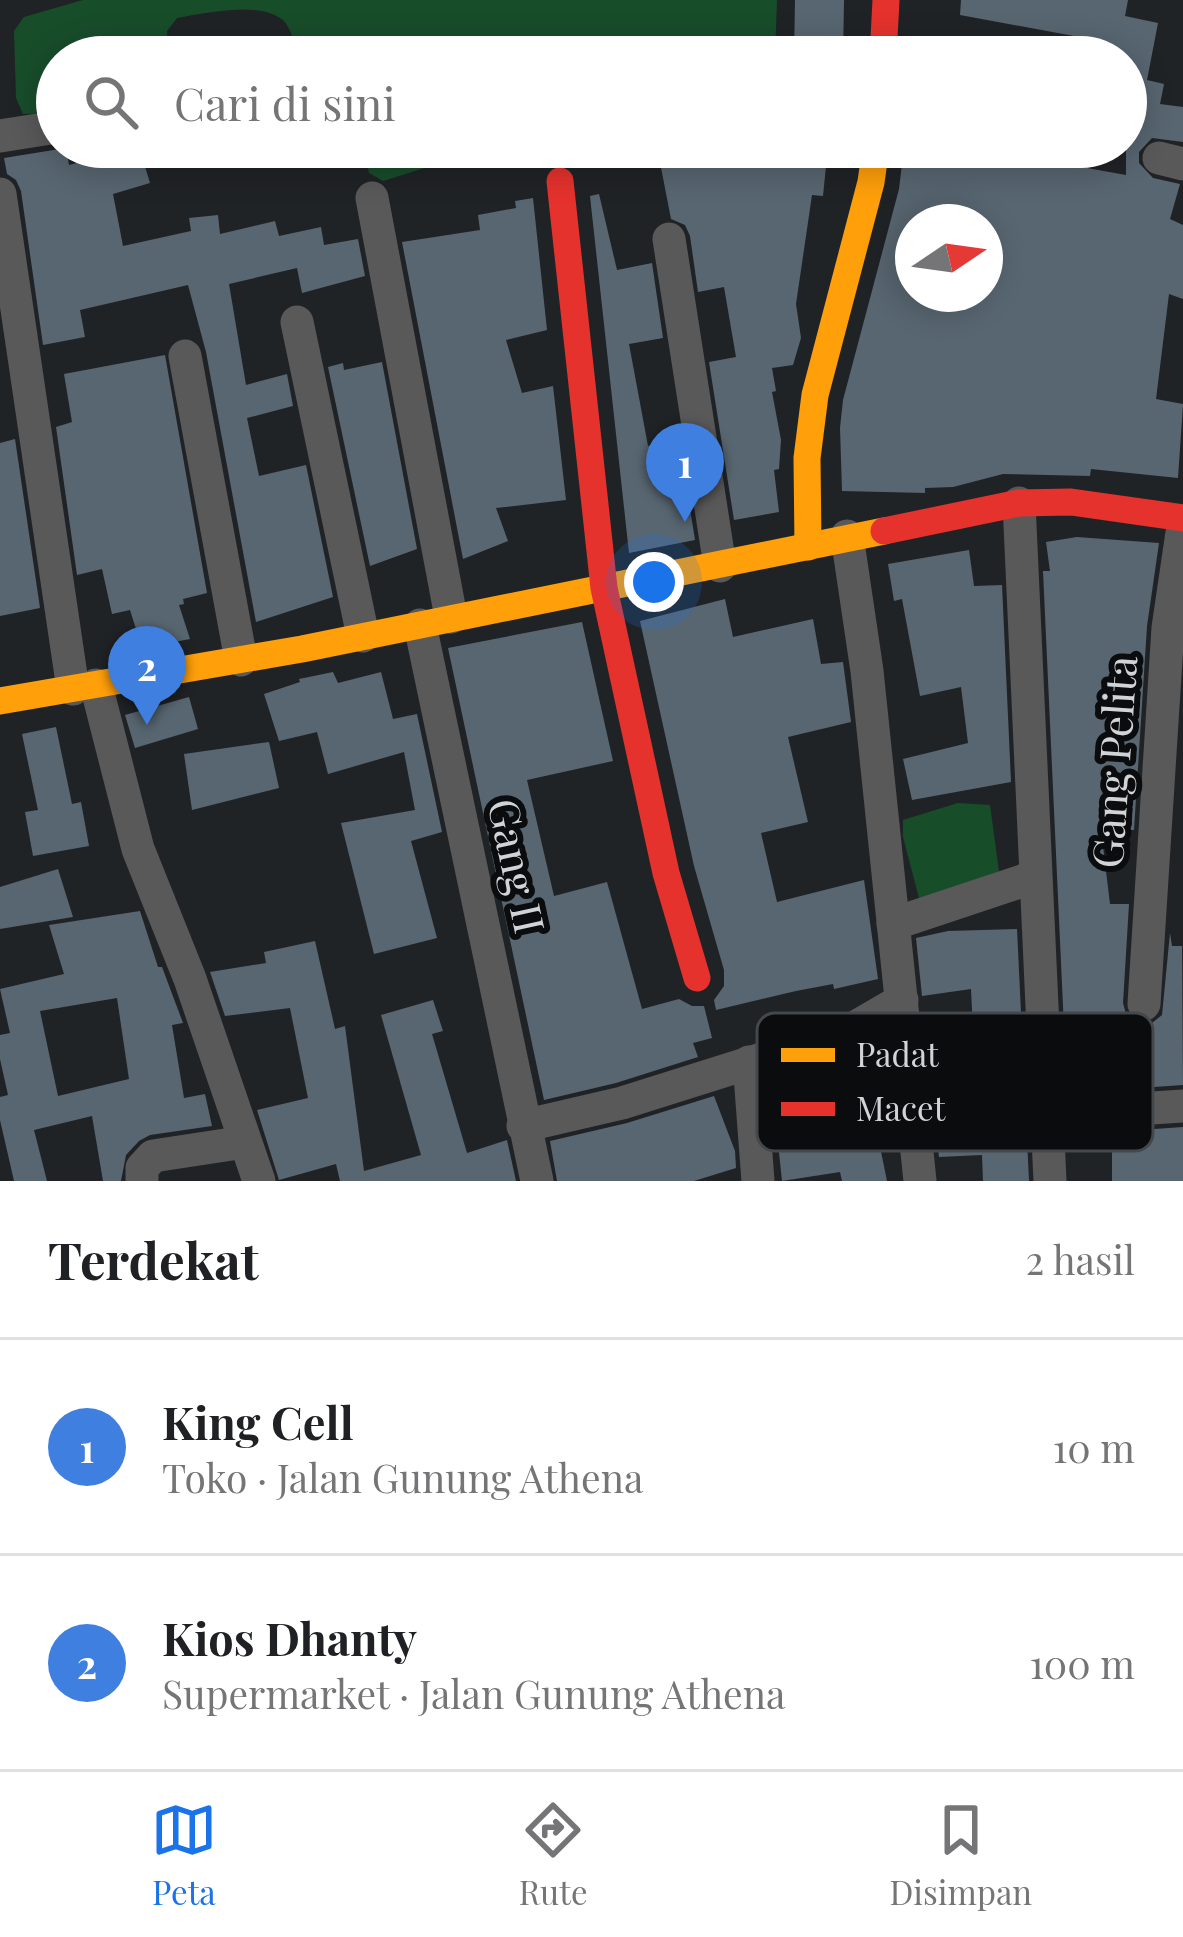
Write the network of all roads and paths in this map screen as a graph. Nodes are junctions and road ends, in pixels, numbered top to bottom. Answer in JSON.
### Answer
{"nodes":[{"id":1,"x":886,"y":0,"type":"edge"},
{"id":2,"x":884,"y":36,"type":"edge"},
{"id":3,"x":36,"y":131,"type":"edge"},
{"id":4,"x":0,"y":136,"type":"edge"},
{"id":5,"x":873,"y":168,"type":"edge"},
{"id":6,"x":560,"y":181,"type":"dead end"},
{"id":7,"x":0,"y":194,"type":"edge"},
{"id":8,"x":372,"y":198,"type":"dead end"},
{"id":9,"x":669,"y":239,"type":"dead end"},
{"id":10,"x":297,"y":322,"type":"dead end"},
{"id":11,"x":185,"y":356,"type":"dead end"},
{"id":12,"x":1019,"y":503,"type":"junction"},
{"id":13,"x":1183,"y":522,"type":"edge"},
{"id":14,"x":847,"y":536,"type":"junction"},
{"id":15,"x":808,"y":547,"type":"junction"},
{"id":16,"x":720,"y":566,"type":"junction"},
{"id":17,"x":604,"y":588,"type":"junction"},
{"id":18,"x":436,"y":621,"type":"junction"},
{"id":19,"x":363,"y":636,"type":"junction"},
{"id":20,"x":241,"y":660,"type":"junction"},
{"id":21,"x":85,"y":687,"type":"junction"},
{"id":22,"x":0,"y":700,"type":"edge"},
{"id":23,"x":1034,"y":877,"type":"junction"},
{"id":24,"x":893,"y":924,"type":"junction"},
{"id":25,"x":697,"y":978,"type":"dead end"},
{"id":26,"x":902,"y":1000,"type":"junction"},
{"id":27,"x":1144,"y":1004,"type":"dead end"},
{"id":28,"x":880,"y":1013,"type":"edge"},
{"id":29,"x":903,"y":1013,"type":"edge"},
{"id":30,"x":1041,"y":1013,"type":"edge"},
{"id":31,"x":757,"y":1060,"type":"edge"},
{"id":32,"x":749,"y":1062,"type":"junction"},
{"id":33,"x":1183,"y":1106,"type":"edge"},
{"id":34,"x":1153,"y":1108,"type":"edge"},
{"id":35,"x":524,"y":1126,"type":"junction"},
{"id":36,"x":244,"y":1142,"type":"junction"},
{"id":37,"x":917,"y":1151,"type":"edge"},
{"id":38,"x":1049,"y":1151,"type":"edge"},
{"id":39,"x":142,"y":1181,"type":"edge"},
{"id":40,"x":259,"y":1181,"type":"edge"},
{"id":41,"x":537,"y":1181,"type":"edge"},
{"id":42,"x":758,"y":1181,"type":"edge"},
{"id":43,"x":920,"y":1181,"type":"edge"},
{"id":44,"x":1050,"y":1181,"type":"edge"}],
"edges":[{"from":1,"to":2,"type":"street"},
{"from":3,"to":4,"type":"street"},
{"from":5,"to":15,"type":"street"},
{"from":6,"to":17,"type":"street"},
{"from":7,"to":21,"type":"street"},
{"from":8,"to":18,"type":"street","name":"Gang II"},
{"from":9,"to":16,"type":"street"},
{"from":10,"to":19,"type":"street"},
{"from":11,"to":20,"type":"street"},
{"from":12,"to":13,"type":"street"},
{"from":12,"to":14,"type":"street"},
{"from":12,"to":23,"type":"street"},
{"from":13,"to":27,"type":"street","name":"Gang Pelita"},
{"from":14,"to":15,"type":"street"},
{"from":14,"to":24,"type":"street"},
{"from":15,"to":16,"type":"street"},
{"from":16,"to":17,"type":"street"},
{"from":17,"to":18,"type":"street"},
{"from":17,"to":25,"type":"street"},
{"from":18,"to":19,"type":"street"},
{"from":18,"to":35,"type":"street","name":"Gang II"},
{"from":19,"to":20,"type":"street"},
{"from":20,"to":21,"type":"street"},
{"from":21,"to":22,"type":"street"},
{"from":21,"to":36,"type":"street"},
{"from":23,"to":24,"type":"street"},
{"from":23,"to":30,"type":"street"},
{"from":24,"to":26,"type":"street"},
{"from":26,"to":28,"type":"street"},
{"from":26,"to":29,"type":"street"},
{"from":31,"to":32,"type":"street"},
{"from":32,"to":35,"type":"street"},
{"from":32,"to":42,"type":"street"},
{"from":33,"to":34,"type":"street"},
{"from":35,"to":41,"type":"street","name":"Gang II"},
{"from":36,"to":39,"type":"street"},
{"from":36,"to":40,"type":"street"},
{"from":37,"to":43,"type":"street"},
{"from":38,"to":44,"type":"street"}]}
